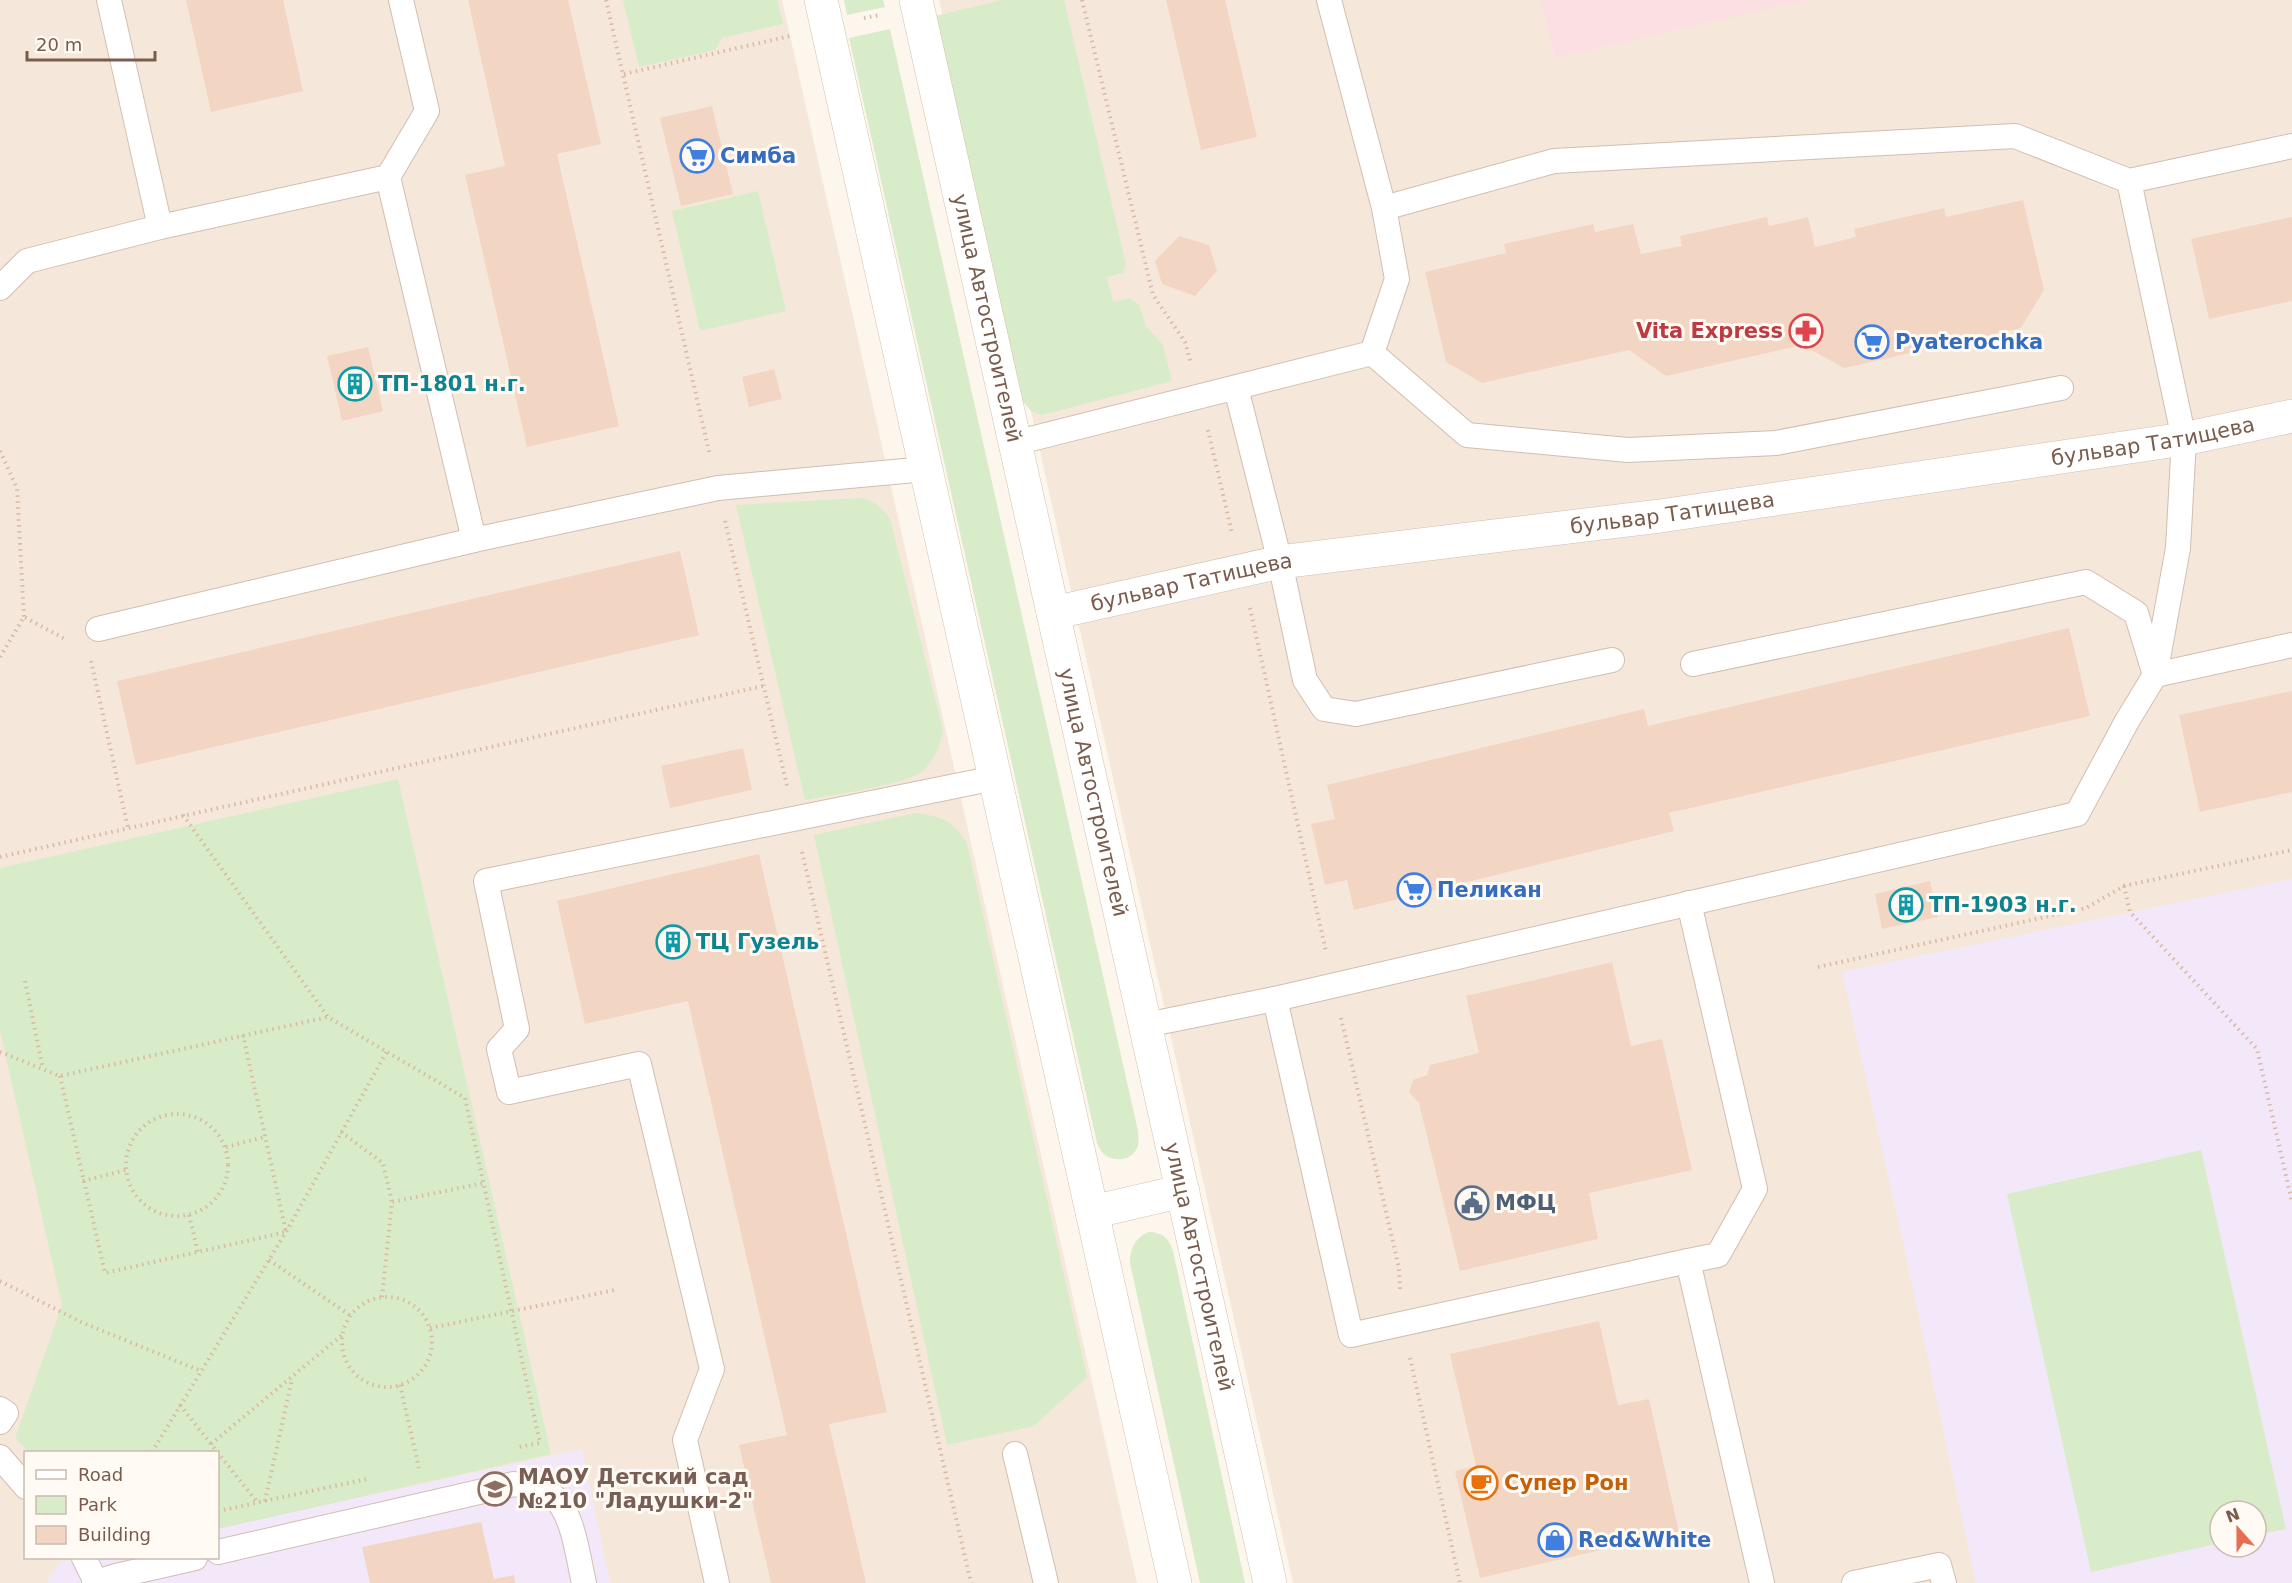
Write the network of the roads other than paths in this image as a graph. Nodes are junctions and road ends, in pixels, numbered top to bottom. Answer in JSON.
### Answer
{"nodes":[{"id":1,"x":109,"y":0,"type":"edge"},
{"id":2,"x":401,"y":0,"type":"edge"},
{"id":3,"x":1329,"y":0,"type":"edge"},
{"id":4,"x":917,"y":3,"type":"edge"},
{"id":5,"x":824,"y":14,"type":"edge"},
{"id":6,"x":2292,"y":146,"type":"edge"},
{"id":7,"x":388,"y":177,"type":"junction"},
{"id":8,"x":2129,"y":182,"type":"junction"},
{"id":9,"x":1384,"y":208,"type":"junction"},
{"id":10,"x":160,"y":227,"type":"junction"},
{"id":11,"x":0,"y":288,"type":"edge"},
{"id":12,"x":1372,"y":353,"type":"junction"},
{"id":13,"x":1236,"y":388,"type":"junction"},
{"id":14,"x":2061,"y":388,"type":"dead end"},
{"id":15,"x":2292,"y":416,"type":"edge"},
{"id":16,"x":2184,"y":439,"type":"junction"},
{"id":17,"x":1015,"y":443,"type":"junction"},
{"id":18,"x":926,"y":469,"type":"junction"},
{"id":19,"x":474,"y":540,"type":"junction"},
{"id":20,"x":1280,"y":562,"type":"junction"},
{"id":21,"x":1053,"y":613,"type":"junction"},
{"id":22,"x":98,"y":629,"type":"dead end"},
{"id":23,"x":2292,"y":645,"type":"edge"},
{"id":24,"x":1612,"y":660,"type":"dead end"},
{"id":25,"x":1693,"y":664,"type":"dead end"},
{"id":26,"x":2155,"y":675,"type":"junction"},
{"id":27,"x":995,"y":778,"type":"junction"},
{"id":28,"x":1689,"y":903,"type":"junction"},
{"id":29,"x":1275,"y":999,"type":"junction"},
{"id":30,"x":1146,"y":1025,"type":"junction"},
{"id":31,"x":1183,"y":1191,"type":"junction"},
{"id":32,"x":1092,"y":1212,"type":"junction"},
{"id":33,"x":1688,"y":1261,"type":"junction"},
{"id":34,"x":0,"y":1409,"type":"edge"},
{"id":35,"x":0,"y":1422,"type":"edge"},
{"id":36,"x":1015,"y":1454,"type":"dead end"},
{"id":37,"x":0,"y":1457,"type":"edge"},
{"id":38,"x":24,"y":1485,"type":"edge"},
{"id":39,"x":219,"y":1552,"type":"edge"},
{"id":40,"x":85,"y":1559,"type":"edge"},
{"id":41,"x":187,"y":1559,"type":"edge"},
{"id":42,"x":95,"y":1583,"type":"edge"},
{"id":43,"x":584,"y":1583,"type":"edge"},
{"id":44,"x":717,"y":1583,"type":"edge"},
{"id":45,"x":1046,"y":1583,"type":"edge"},
{"id":46,"x":1175,"y":1583,"type":"edge"},
{"id":47,"x":1270,"y":1583,"type":"edge"},
{"id":48,"x":1762,"y":1583,"type":"edge"},
{"id":49,"x":1854,"y":1583,"type":"edge"},
{"id":50,"x":1944,"y":1583,"type":"edge"}],
"edges":[{"from":1,"to":10,"type":"lane"},
{"from":2,"to":7,"type":"lane"},
{"from":3,"to":9,"type":"lane"},
{"from":4,"to":17,"type":"main road","name":"улица Автостроителей"},
{"from":5,"to":18,"type":"main road"},
{"from":6,"to":8,"type":"lane"},
{"from":7,"to":10,"type":"lane"},
{"from":7,"to":19,"type":"lane"},
{"from":8,"to":9,"type":"lane"},
{"from":8,"to":16,"type":"lane"},
{"from":9,"to":12,"type":"lane"},
{"from":10,"to":11,"type":"lane"},
{"from":12,"to":13,"type":"lane"},
{"from":12,"to":14,"type":"lane"},
{"from":13,"to":17,"type":"lane"},
{"from":13,"to":20,"type":"lane"},
{"from":15,"to":16,"type":"main road","name":"бульвар Татищева"},
{"from":16,"to":20,"type":"main road","name":"бульвар Татищева"},
{"from":16,"to":26,"type":"lane"},
{"from":17,"to":21,"type":"main road","name":"улица Автостроителей"},
{"from":18,"to":19,"type":"lane"},
{"from":18,"to":27,"type":"main road"},
{"from":19,"to":22,"type":"lane"},
{"from":20,"to":21,"type":"main road","name":"бульвар Татищева"},
{"from":20,"to":24,"type":"lane"},
{"from":21,"to":30,"type":"main road","name":"улица Автостроителей"},
{"from":23,"to":26,"type":"lane"},
{"from":25,"to":26,"type":"lane"},
{"from":26,"to":28,"type":"lane"},
{"from":27,"to":32,"type":"main road"},
{"from":27,"to":44,"type":"lane"},
{"from":28,"to":29,"type":"lane"},
{"from":28,"to":33,"type":"lane"},
{"from":29,"to":30,"type":"lane"},
{"from":29,"to":33,"type":"lane"},
{"from":30,"to":31,"type":"main road","name":"улица Автостроителей"},
{"from":31,"to":32,"type":"main road"},
{"from":31,"to":47,"type":"main road","name":"улица Автостроителей"},
{"from":32,"to":46,"type":"main road"},
{"from":33,"to":48,"type":"lane"},
{"from":34,"to":35,"type":"lane"},
{"from":36,"to":45,"type":"lane"},
{"from":37,"to":38,"type":"lane"},
{"from":39,"to":43,"type":"lane"},
{"from":40,"to":42,"type":"lane"},
{"from":41,"to":42,"type":"lane"},
{"from":49,"to":50,"type":"lane"}]}
